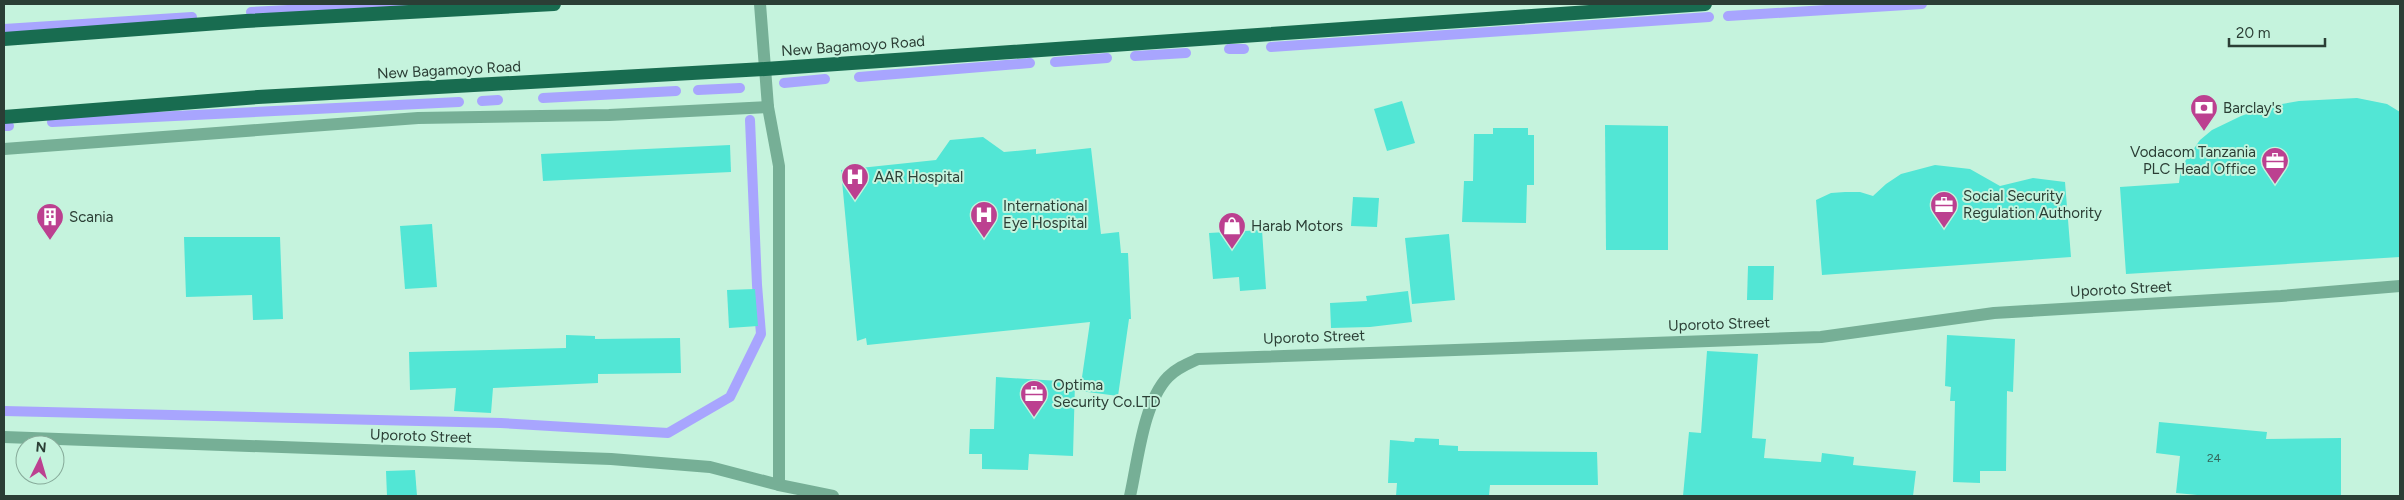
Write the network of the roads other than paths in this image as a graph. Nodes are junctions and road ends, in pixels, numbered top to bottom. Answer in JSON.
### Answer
{"nodes":[{"id":1,"x":554,"y":4,"type":"edge"},
{"id":2,"x":760,"y":4,"type":"edge"},
{"id":3,"x":1705,"y":4,"type":"edge"},
{"id":4,"x":4,"y":39,"type":"edge"},
{"id":5,"x":765,"y":69,"type":"junction"},
{"id":6,"x":768,"y":107,"type":"junction"},
{"id":7,"x":4,"y":117,"type":"edge"},
{"id":8,"x":4,"y":149,"type":"edge"},
{"id":9,"x":2400,"y":286,"type":"edge"},
{"id":10,"x":4,"y":437,"type":"edge"},
{"id":11,"x":779,"y":485,"type":"junction"},
{"id":12,"x":833,"y":496,"type":"edge"},
{"id":13,"x":1130,"y":496,"type":"edge"}],
"edges":[{"from":1,"to":4,"type":"highway"},
{"from":2,"to":5,"type":"street"},
{"from":3,"to":5,"type":"highway","name":"New Bagamoyo Road"},
{"from":5,"to":6,"type":"street"},
{"from":5,"to":7,"type":"highway","name":"New Bagamoyo Road"},
{"from":6,"to":8,"type":"street"},
{"from":6,"to":11,"type":"street"},
{"from":9,"to":13,"type":"street","name":"Uporoto Street"},
{"from":10,"to":11,"type":"street","name":"Uporoto Street"},
{"from":11,"to":12,"type":"street","name":"Uporoto Street"}]}
